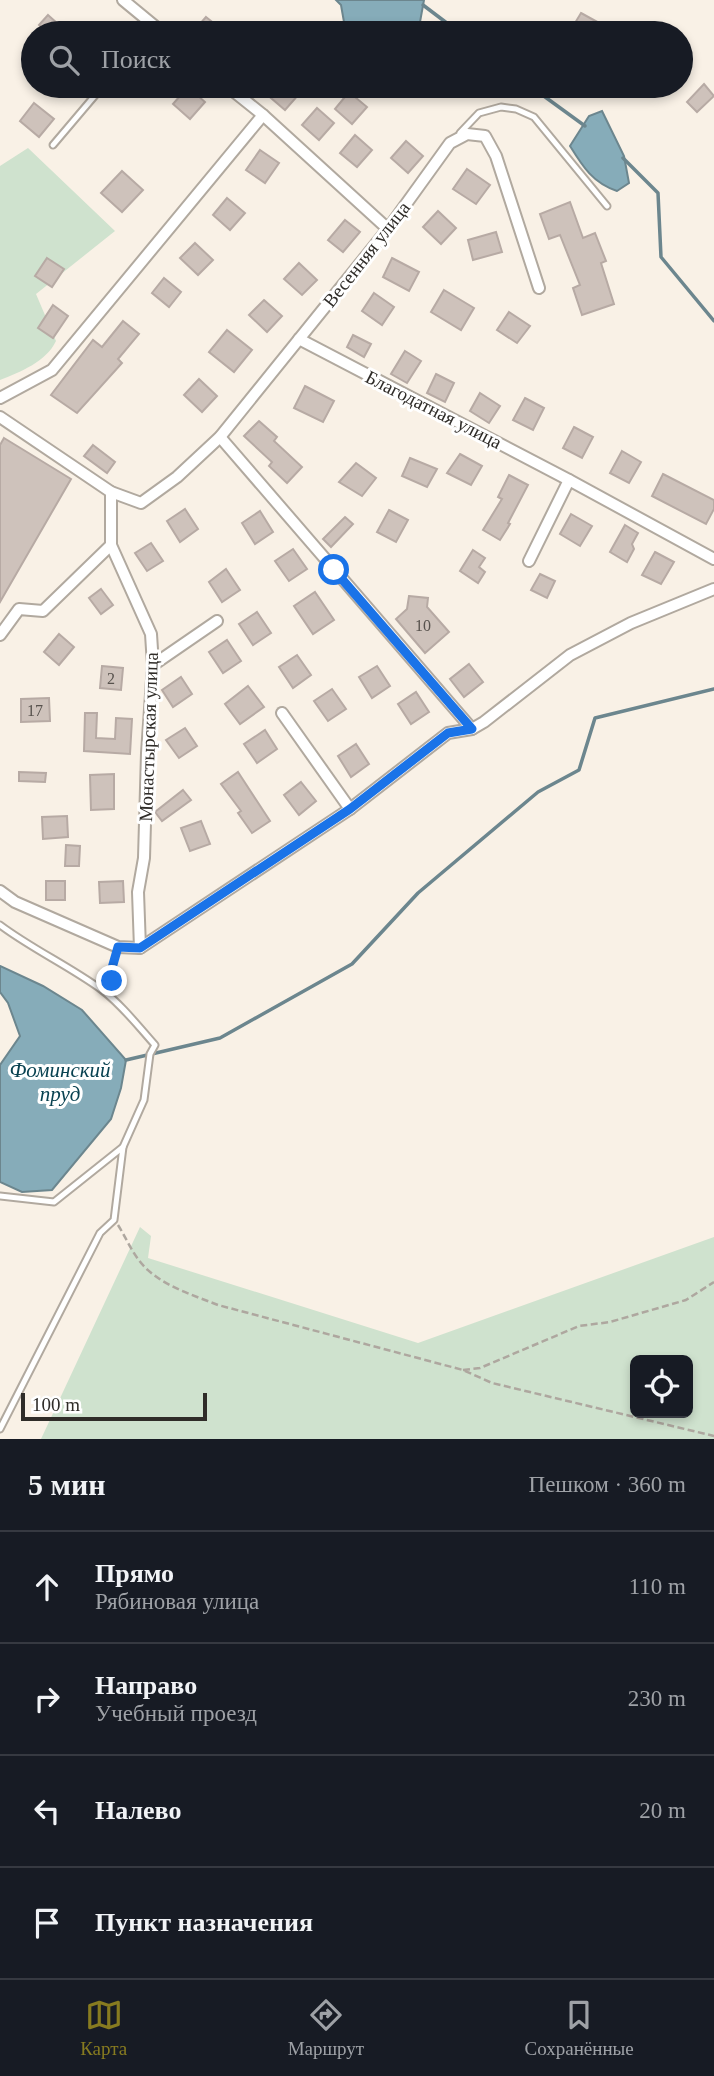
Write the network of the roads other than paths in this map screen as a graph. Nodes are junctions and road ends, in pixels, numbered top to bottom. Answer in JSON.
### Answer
{"nodes":[{"id":1,"x":123,"y":0,"type":"edge"},
{"id":2,"x":143,"y":21,"type":"edge"},
{"id":3,"x":93,"y":98,"type":"edge"},
{"id":4,"x":242,"y":98,"type":"edge"},
{"id":5,"x":263,"y":115,"type":"junction"},
{"id":6,"x":450,"y":143,"type":"junction"},
{"id":7,"x":53,"y":145,"type":"dead end"},
{"id":8,"x":607,"y":206,"type":"dead end"},
{"id":9,"x":388,"y":229,"type":"junction"},
{"id":10,"x":539,"y":288,"type":"dead end"},
{"id":11,"x":299,"y":339,"type":"junction"},
{"id":12,"x":0,"y":398,"type":"edge"},
{"id":13,"x":0,"y":417,"type":"edge"},
{"id":14,"x":220,"y":438,"type":"junction"},
{"id":15,"x":569,"y":480,"type":"junction"},
{"id":16,"x":111,"y":492,"type":"junction"},
{"id":17,"x":111,"y":545,"type":"junction"},
{"id":18,"x":714,"y":559,"type":"edge"},
{"id":19,"x":529,"y":561,"type":"dead end"},
{"id":20,"x":714,"y":589,"type":"edge"},
{"id":21,"x":217,"y":621,"type":"dead end"},
{"id":22,"x":0,"y":635,"type":"edge"},
{"id":23,"x":153,"y":665,"type":"junction"},
{"id":24,"x":282,"y":713,"type":"dead end"},
{"id":25,"x":472,"y":729,"type":"junction"},
{"id":26,"x":350,"y":809,"type":"junction"},
{"id":27,"x":0,"y":891,"type":"edge"},
{"id":28,"x":0,"y":925,"type":"edge"},
{"id":29,"x":140,"y":948,"type":"junction"},
{"id":30,"x":123,"y":1147,"type":"junction"},
{"id":31,"x":0,"y":1196,"type":"edge"},
{"id":32,"x":0,"y":1429,"type":"edge"}],
"edges":[{"from":1,"to":2,"type":"street"},
{"from":3,"to":7,"type":"lane"},
{"from":4,"to":5,"type":"street"},
{"from":5,"to":9,"type":"street"},
{"from":5,"to":12,"type":"street"},
{"from":6,"to":8,"type":"lane"},
{"from":6,"to":9,"type":"street","name":"Весенняя улица"},
{"from":6,"to":10,"type":"street"},
{"from":9,"to":11,"type":"street","name":"Весенняя улица"},
{"from":11,"to":14,"type":"street","name":"Весенняя улица"},
{"from":11,"to":15,"type":"street","name":"Благодатная улица"},
{"from":13,"to":16,"type":"street"},
{"from":14,"to":16,"type":"street","name":"Весенняя улица"},
{"from":14,"to":25,"type":"street"},
{"from":15,"to":18,"type":"street","name":"Благодатная улица"},
{"from":15,"to":19,"type":"street"},
{"from":16,"to":17,"type":"street","name":"Монастырская улица"},
{"from":17,"to":22,"type":"street"},
{"from":17,"to":23,"type":"street","name":"Монастырская улица"},
{"from":20,"to":25,"type":"street"},
{"from":21,"to":23,"type":"street"},
{"from":23,"to":29,"type":"street","name":"Монастырская улица"},
{"from":24,"to":26,"type":"street"},
{"from":25,"to":26,"type":"street"},
{"from":26,"to":29,"type":"street"},
{"from":27,"to":29,"type":"street"},
{"from":28,"to":30,"type":"lane"},
{"from":30,"to":31,"type":"lane"},
{"from":30,"to":32,"type":"lane"}]}
